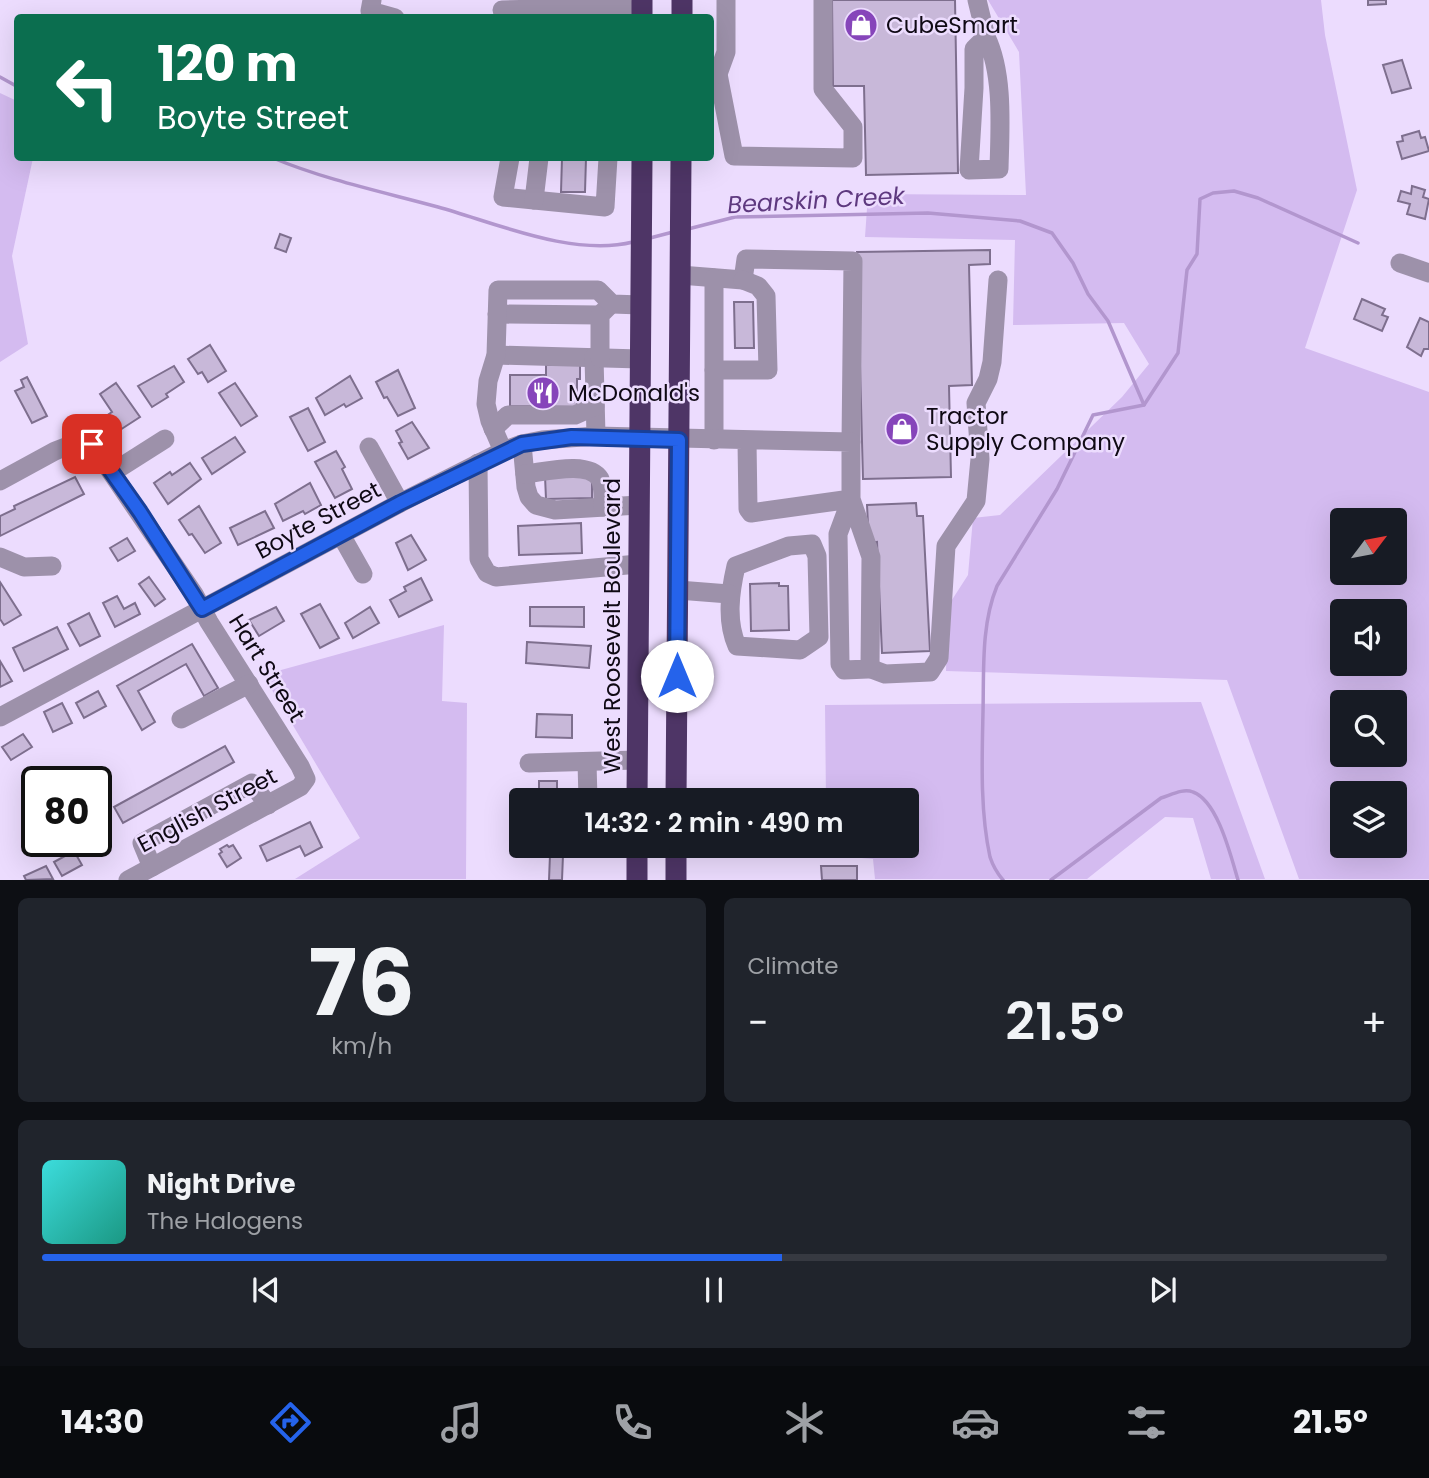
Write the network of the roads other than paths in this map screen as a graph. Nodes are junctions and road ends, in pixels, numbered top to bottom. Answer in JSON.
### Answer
{"nodes":[{"id":1,"x":372,"y":0,"type":"edge"},
{"id":2,"x":726,"y":0,"type":"edge"},
{"id":3,"x":824,"y":0,"type":"edge"},
{"id":4,"x":976,"y":0,"type":"edge"},
{"id":5,"x":608,"y":8,"type":"edge"},
{"id":6,"x":502,"y":9,"type":"edge"},
{"id":7,"x":642,"y":10,"type":"edge"},
{"id":8,"x":381,"y":14,"type":"edge"},
{"id":9,"x":986,"y":37,"type":"junction"},
{"id":10,"x":715,"y":74,"type":"edge"},
{"id":11,"x":509,"y":161,"type":"edge"},
{"id":12,"x":539,"y":161,"type":"edge"},
{"id":13,"x":608,"y":161,"type":"edge"},
{"id":14,"x":642,"y":161,"type":"edge"},
{"id":15,"x":681,"y":161,"type":"edge"},
{"id":16,"x":534,"y":200,"type":"junction"},
{"id":17,"x":1400,"y":263,"type":"dead end"},
{"id":18,"x":680,"y":272,"type":"junction"},
{"id":19,"x":1429,"y":273,"type":"edge"},
{"id":20,"x":714,"y":278,"type":"junction"},
{"id":21,"x":743,"y":280,"type":"junction"},
{"id":22,"x":998,"y":280,"type":"dead end"},
{"id":23,"x":641,"y":300,"type":"junction"},
{"id":24,"x":606,"y":309,"type":"junction"},
{"id":25,"x":496,"y":355,"type":"junction"},
{"id":26,"x":597,"y":357,"type":"junction"},
{"id":27,"x":640,"y":359,"type":"junction"},
{"id":28,"x":714,"y":370,"type":"junction"},
{"id":29,"x":595,"y":406,"type":"junction"},
{"id":30,"x":500,"y":422,"type":"junction"},
{"id":31,"x":596,"y":436,"type":"junction"},
{"id":32,"x":638,"y":438,"type":"junction"},
{"id":33,"x":165,"y":439,"type":"dead end"},
{"id":34,"x":679,"y":440,"type":"junction"},
{"id":35,"x":714,"y":440,"type":"junction"},
{"id":36,"x":747,"y":441,"type":"junction"},
{"id":37,"x":850,"y":442,"type":"junction"},
{"id":38,"x":522,"y":444,"type":"junction"},
{"id":39,"x":369,"y":447,"type":"dead end"},
{"id":40,"x":503,"y":451,"type":"junction"},
{"id":41,"x":478,"y":463,"type":"junction"},
{"id":42,"x":113,"y":472,"type":"junction"},
{"id":43,"x":525,"y":474,"type":"junction"},
{"id":44,"x":0,"y":481,"type":"edge"},
{"id":45,"x":850,"y":499,"type":"junction"},
{"id":46,"x":400,"y":503,"type":"junction"},
{"id":47,"x":639,"y":505,"type":"junction"},
{"id":48,"x":603,"y":507,"type":"junction"},
{"id":49,"x":341,"y":535,"type":"junction"},
{"id":50,"x":0,"y":557,"type":"edge"},
{"id":51,"x":638,"y":564,"type":"junction"},
{"id":52,"x":52,"y":566,"type":"dead end"},
{"id":53,"x":363,"y":574,"type":"dead end"},
{"id":54,"x":678,"y":590,"type":"junction"},
{"id":55,"x":729,"y":594,"type":"junction"},
{"id":56,"x":202,"y":609,"type":"junction"},
{"id":57,"x":869,"y":668,"type":"junction"},
{"id":58,"x":249,"y":684,"type":"junction"},
{"id":59,"x":0,"y":717,"type":"edge"},
{"id":60,"x":181,"y":719,"type":"dead end"},
{"id":61,"x":637,"y":760,"type":"junction"},
{"id":62,"x":587,"y":762,"type":"junction"},
{"id":63,"x":529,"y":763,"type":"dead end"},
{"id":64,"x":306,"y":779,"type":"joint"},
{"id":65,"x":587,"y":788,"type":"edge"},
{"id":66,"x":637,"y":788,"type":"edge"},
{"id":67,"x":676,"y":788,"type":"edge"},
{"id":68,"x":268,"y":805,"type":"junction"},
{"id":69,"x":637,"y":858,"type":"edge"},
{"id":70,"x":676,"y":858,"type":"edge"},
{"id":71,"x":152,"y":867,"type":"junction"},
{"id":72,"x":128,"y":880,"type":"edge"},
{"id":73,"x":636,"y":880,"type":"edge"},
{"id":74,"x":676,"y":880,"type":"edge"}],
"edges":[{"from":1,"to":8,"type":"street"},
{"from":2,"to":10,"type":"street"},
{"from":3,"to":10,"type":"street"},
{"from":4,"to":9,"type":"street"},
{"from":5,"to":6,"type":"street"},
{"from":5,"to":7,"type":"street"},
{"from":9,"to":9,"type":"street"},
{"from":11,"to":16,"type":"street"},
{"from":12,"to":16,"type":"street"},
{"from":13,"to":16,"type":"street"},
{"from":14,"to":23,"type":"highway","name":"West Roosevelt Boulevard"},
{"from":15,"to":18,"type":"highway"},
{"from":17,"to":19,"type":"street"},
{"from":18,"to":20,"type":"street"},
{"from":18,"to":34,"type":"highway"},
{"from":20,"to":21,"type":"street"},
{"from":20,"to":28,"type":"street"},
{"from":21,"to":28,"type":"street"},
{"from":21,"to":37,"type":"street"},
{"from":22,"to":57,"type":"street"},
{"from":23,"to":24,"type":"street"},
{"from":23,"to":27,"type":"highway","name":"West Roosevelt Boulevard"},
{"from":24,"to":25,"type":"street"},
{"from":24,"to":26,"type":"street"},
{"from":25,"to":26,"type":"street"},
{"from":25,"to":30,"type":"street"},
{"from":26,"to":27,"type":"street"},
{"from":26,"to":29,"type":"street"},
{"from":27,"to":32,"type":"highway","name":"West Roosevelt Boulevard"},
{"from":28,"to":35,"type":"street"},
{"from":29,"to":30,"type":"street"},
{"from":29,"to":31,"type":"street"},
{"from":30,"to":40,"type":"street"},
{"from":31,"to":32,"type":"street","name":"Boyte Street"},
{"from":31,"to":38,"type":"street","name":"Boyte Street"},
{"from":32,"to":34,"type":"street","name":"Boyte Street"},
{"from":32,"to":47,"type":"highway","name":"West Roosevelt Boulevard"},
{"from":33,"to":42,"type":"street"},
{"from":34,"to":35,"type":"street","name":"Boyte Street"},
{"from":34,"to":54,"type":"highway"},
{"from":35,"to":36,"type":"street","name":"Boyte Street"},
{"from":36,"to":37,"type":"street","name":"Boyte Street"},
{"from":36,"to":45,"type":"street"},
{"from":37,"to":45,"type":"street"},
{"from":38,"to":40,"type":"street","name":"Boyte Street"},
{"from":38,"to":43,"type":"street"},
{"from":39,"to":46,"type":"street"},
{"from":40,"to":41,"type":"street","name":"Boyte Street"},
{"from":41,"to":46,"type":"street","name":"Boyte Street"},
{"from":41,"to":51,"type":"street"},
{"from":42,"to":44,"type":"street","name":"Hart Street"},
{"from":42,"to":56,"type":"street","name":"Hart Street"},
{"from":43,"to":48,"type":"street"},
{"from":43,"to":48,"type":"street"},
{"from":45,"to":57,"type":"street"},
{"from":45,"to":57,"type":"street"},
{"from":46,"to":49,"type":"street","name":"Boyte Street"},
{"from":47,"to":48,"type":"street"},
{"from":47,"to":51,"type":"highway","name":"West Roosevelt Boulevard"},
{"from":49,"to":53,"type":"street"},
{"from":49,"to":56,"type":"street","name":"Boyte Street"},
{"from":50,"to":52,"type":"street"},
{"from":51,"to":61,"type":"highway","name":"West Roosevelt Boulevard"},
{"from":54,"to":55,"type":"street"},
{"from":54,"to":67,"type":"highway"},
{"from":55,"to":55,"type":"street"},
{"from":56,"to":58,"type":"street","name":"Hart Street"},
{"from":56,"to":59,"type":"street","name":"Boyte Street"},
{"from":58,"to":60,"type":"street"},
{"from":58,"to":64,"type":"street","name":"Hart Street"},
{"from":61,"to":62,"type":"street"},
{"from":61,"to":66,"type":"highway","name":"West Roosevelt Boulevard"},
{"from":62,"to":63,"type":"street"},
{"from":62,"to":65,"type":"street"},
{"from":64,"to":68,"type":"street","name":"English Street"},
{"from":68,"to":71,"type":"street","name":"English Street"},
{"from":68,"to":71,"type":"street"},
{"from":69,"to":73,"type":"highway"},
{"from":70,"to":74,"type":"highway"},
{"from":71,"to":72,"type":"street","name":"English Street"}]}
